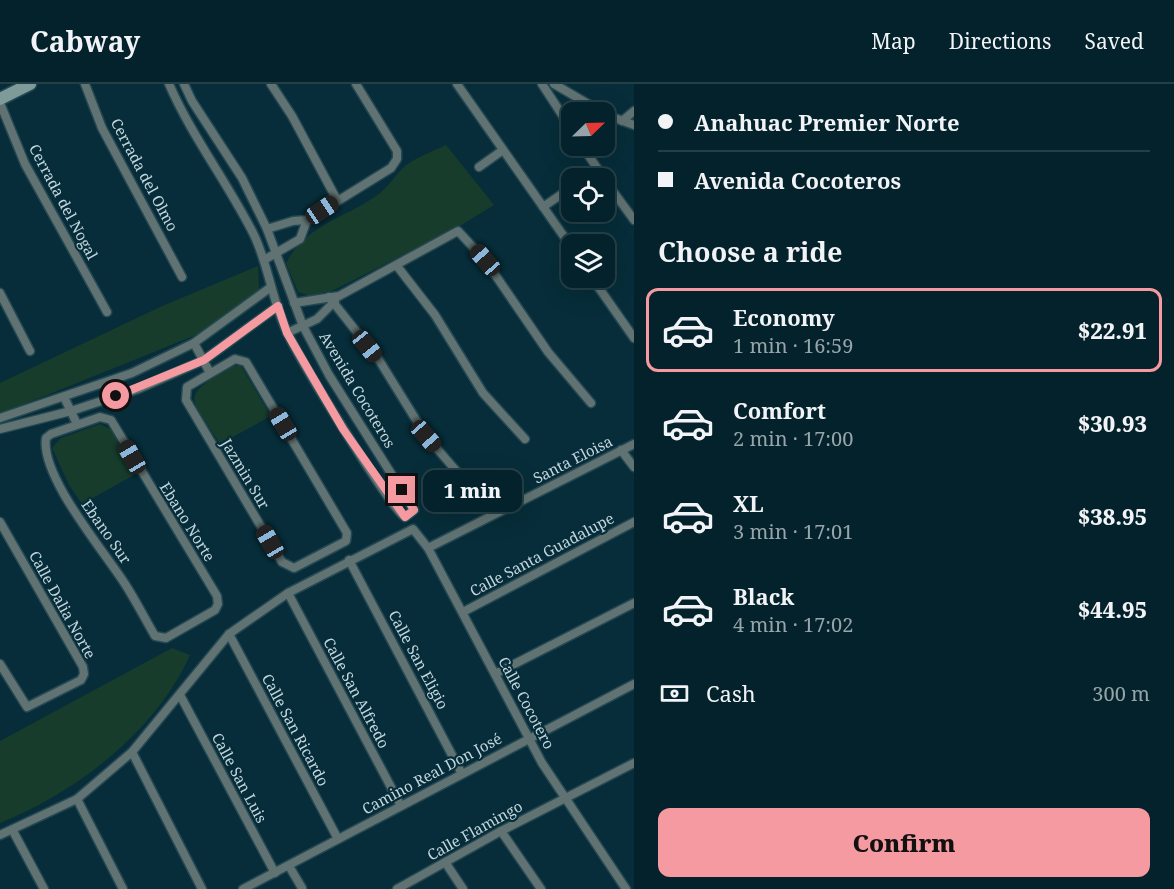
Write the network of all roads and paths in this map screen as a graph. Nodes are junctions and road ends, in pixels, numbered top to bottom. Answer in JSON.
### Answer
{"nodes":[{"id":1,"x":30,"y":84,"type":"edge"},
{"id":2,"x":85,"y":84,"type":"edge"},
{"id":3,"x":169,"y":84,"type":"edge"},
{"id":4,"x":184,"y":84,"type":"edge"},
{"id":5,"x":271,"y":84,"type":"edge"},
{"id":6,"x":356,"y":84,"type":"edge"},
{"id":7,"x":457,"y":84,"type":"edge"},
{"id":8,"x":542,"y":84,"type":"edge"},
{"id":9,"x":554,"y":84,"type":"edge"},
{"id":10,"x":0,"y":101,"type":"edge"},
{"id":11,"x":584,"y":102,"type":"edge"},
{"id":12,"x":634,"y":111,"type":"edge"},
{"id":13,"x":561,"y":113,"type":"edge"},
{"id":14,"x":615,"y":118,"type":"edge"},
{"id":15,"x":622,"y":121,"type":"junction"},
{"id":16,"x":634,"y":125,"type":"edge"},
{"id":17,"x":503,"y":150,"type":"junction"},
{"id":18,"x":589,"y":156,"type":"edge"},
{"id":19,"x":478,"y":167,"type":"dead end"},
{"id":20,"x":597,"y":168,"type":"edge"},
{"id":21,"x":615,"y":194,"type":"edge"},
{"id":22,"x":561,"y":195,"type":"edge"},
{"id":23,"x":337,"y":200,"type":"junction"},
{"id":24,"x":543,"y":207,"type":"junction"},
{"id":25,"x":308,"y":220,"type":"junction"},
{"id":26,"x":634,"y":220,"type":"edge"},
{"id":27,"x":267,"y":229,"type":"junction"},
{"id":28,"x":562,"y":234,"type":"edge"},
{"id":29,"x":277,"y":254,"type":"junction"},
{"id":30,"x":264,"y":260,"type":"junction"},
{"id":31,"x":397,"y":266,"type":"junction"},
{"id":32,"x":182,"y":277,"type":"dead end"},
{"id":33,"x":271,"y":287,"type":"junction"},
{"id":34,"x":599,"y":288,"type":"edge"},
{"id":35,"x":0,"y":293,"type":"edge"},
{"id":36,"x":331,"y":301,"type":"junction"},
{"id":37,"x":294,"y":303,"type":"junction"},
{"id":38,"x":278,"y":306,"type":"junction"},
{"id":39,"x":107,"y":312,"type":"dead end"},
{"id":40,"x":303,"y":326,"type":"junction"},
{"id":41,"x":287,"y":333,"type":"junction"},
{"id":42,"x":634,"y":338,"type":"edge"},
{"id":43,"x":194,"y":343,"type":"junction"},
{"id":44,"x":30,"y":351,"type":"dead end"},
{"id":45,"x":204,"y":360,"type":"junction"},
{"id":46,"x":210,"y":373,"type":"junction"},
{"id":47,"x":64,"y":397,"type":"junction"},
{"id":48,"x":591,"y":403,"type":"dead end"},
{"id":49,"x":71,"y":411,"type":"junction"},
{"id":50,"x":3,"y":423,"type":"edge"},
{"id":51,"x":77,"y":424,"type":"junction"},
{"id":52,"x":525,"y":439,"type":"dead end"},
{"id":53,"x":634,"y":444,"type":"edge"},
{"id":54,"x":621,"y":450,"type":"junction"},
{"id":55,"x":634,"y":467,"type":"edge"},
{"id":56,"x":459,"y":474,"type":"dead end"},
{"id":57,"x":0,"y":522,"type":"edge"},
{"id":58,"x":634,"y":522,"type":"edge"},
{"id":59,"x":428,"y":548,"type":"junction"},
{"id":60,"x":349,"y":560,"type":"junction"},
{"id":61,"x":288,"y":593,"type":"junction"},
{"id":62,"x":634,"y":603,"type":"edge"},
{"id":63,"x":463,"y":612,"type":"junction"},
{"id":64,"x":188,"y":626,"type":"joint"},
{"id":65,"x":229,"y":634,"type":"junction"},
{"id":66,"x":0,"y":664,"type":"edge"},
{"id":67,"x":495,"y":674,"type":"junction"},
{"id":68,"x":634,"y":684,"type":"edge"},
{"id":69,"x":180,"y":695,"type":"junction"},
{"id":70,"x":529,"y":738,"type":"junction"},
{"id":71,"x":132,"y":753,"type":"junction"},
{"id":72,"x":633,"y":766,"type":"edge"},
{"id":73,"x":462,"y":774,"type":"junction"},
{"id":74,"x":566,"y":796,"type":"junction"},
{"id":75,"x":77,"y":799,"type":"junction"},
{"id":76,"x":401,"y":806,"type":"junction"},
{"id":77,"x":13,"y":831,"type":"junction"},
{"id":78,"x":501,"y":831,"type":"junction"},
{"id":79,"x":0,"y":835,"type":"edge"},
{"id":80,"x":338,"y":839,"type":"junction"},
{"id":81,"x":445,"y":862,"type":"junction"},
{"id":82,"x":289,"y":866,"type":"junction"},
{"id":83,"x":275,"y":873,"type":"junction"},
{"id":84,"x":302,"y":888,"type":"edge"},
{"id":85,"x":44,"y":889,"type":"edge"},
{"id":86,"x":123,"y":889,"type":"edge"},
{"id":87,"x":202,"y":889,"type":"edge"},
{"id":88,"x":243,"y":889,"type":"edge"},
{"id":89,"x":397,"y":889,"type":"edge"},
{"id":90,"x":463,"y":889,"type":"edge"},
{"id":91,"x":541,"y":889,"type":"edge"},
{"id":92,"x":626,"y":889,"type":"edge"}],
"edges":[{"from":1,"to":10,"type":"main road"},
{"from":2,"to":32,"type":"street","name":"Cerrada del Olmo"},
{"from":3,"to":30,"type":"street","name":"Avenida Cocoteros"},
{"from":4,"to":27,"type":"street","name":"Avenida Cocoteros"},
{"from":5,"to":23,"type":"street"},
{"from":6,"to":23,"type":"street"},
{"from":7,"to":17,"type":"street"},
{"from":8,"to":13,"type":"street"},
{"from":9,"to":11,"type":"street"},
{"from":10,"to":39,"type":"street","name":"Cerrada del Nogal"},
{"from":12,"to":15,"type":"street"},
{"from":14,"to":15,"type":"street"},
{"from":15,"to":16,"type":"street"},
{"from":17,"to":19,"type":"street"},
{"from":17,"to":24,"type":"street"},
{"from":18,"to":20,"type":"street"},
{"from":21,"to":26,"type":"street"},
{"from":22,"to":24,"type":"street"},
{"from":23,"to":25,"type":"street"},
{"from":24,"to":28,"type":"street"},
{"from":25,"to":27,"type":"street"},
{"from":25,"to":29,"type":"street"},
{"from":27,"to":29,"type":"street","name":"Avenida Cocoteros"},
{"from":29,"to":30,"type":"street"},
{"from":29,"to":37,"type":"street","name":"Avenida Cocoteros"},
{"from":30,"to":33,"type":"street","name":"Avenida Cocoteros"},
{"from":31,"to":36,"type":"street"},
{"from":31,"to":48,"type":"street"},
{"from":31,"to":52,"type":"street"},
{"from":33,"to":38,"type":"street","name":"Avenida Cocoteros"},
{"from":33,"to":43,"type":"street"},
{"from":34,"to":42,"type":"street"},
{"from":35,"to":44,"type":"street"},
{"from":36,"to":37,"type":"street"},
{"from":36,"to":40,"type":"street"},
{"from":36,"to":56,"type":"street"},
{"from":37,"to":40,"type":"street","name":"Avenida Cocoteros"},
{"from":38,"to":41,"type":"street","name":"Avenida Cocoteros"},
{"from":38,"to":45,"type":"street"},
{"from":40,"to":41,"type":"street"},
{"from":40,"to":41,"type":"street","name":"Avenida Cocoteros"},
{"from":43,"to":45,"type":"street"},
{"from":43,"to":47,"type":"street"},
{"from":45,"to":46,"type":"street"},
{"from":45,"to":49,"type":"street"},
{"from":46,"to":46,"type":"street","name":"Jazmin Sur"},
{"from":47,"to":49,"type":"street"},
{"from":47,"to":50,"type":"street"},
{"from":49,"to":50,"type":"street"},
{"from":49,"to":51,"type":"street"},
{"from":51,"to":64,"type":"street","name":"Ebano Norte"},
{"from":51,"to":64,"type":"street","name":"Ebano Sur"},
{"from":53,"to":54,"type":"street","name":"Santa Eloisa"},
{"from":54,"to":55,"type":"street"},
{"from":54,"to":59,"type":"street","name":"Santa Eloisa"},
{"from":57,"to":66,"type":"street","name":"Calle Dalia Norte"},
{"from":58,"to":63,"type":"street","name":"Calle Santa Guadalupe"},
{"from":59,"to":60,"type":"street","name":"Calle Cocotero"},
{"from":59,"to":63,"type":"street","name":"Calle Cocotero"},
{"from":60,"to":61,"type":"street"},
{"from":60,"to":73,"type":"street","name":"Calle San Eligio"},
{"from":61,"to":65,"type":"street"},
{"from":61,"to":76,"type":"street","name":"Calle San Alfredo"},
{"from":62,"to":67,"type":"street"},
{"from":63,"to":67,"type":"street","name":"Calle Cocotero"},
{"from":65,"to":69,"type":"street"},
{"from":65,"to":80,"type":"street","name":"Calle San Ricardo"},
{"from":67,"to":70,"type":"street","name":"Calle Cocotero"},
{"from":68,"to":70,"type":"street","name":"Camino Real Don José"},
{"from":69,"to":71,"type":"street"},
{"from":69,"to":83,"type":"street","name":"Calle San Luis"},
{"from":70,"to":73,"type":"street","name":"Camino Real Don José"},
{"from":70,"to":74,"type":"street","name":"Calle Cocotero"},
{"from":71,"to":75,"type":"street"},
{"from":71,"to":87,"type":"street"},
{"from":72,"to":74,"type":"street","name":"Calle Flamingo"},
{"from":73,"to":76,"type":"street","name":"Camino Real Don José"},
{"from":74,"to":78,"type":"street","name":"Calle Flamingo"},
{"from":74,"to":92,"type":"street","name":"Calle Cocotero"},
{"from":75,"to":77,"type":"street"},
{"from":75,"to":86,"type":"street"},
{"from":76,"to":80,"type":"street","name":"Camino Real Don José"},
{"from":77,"to":79,"type":"street"},
{"from":77,"to":85,"type":"street"},
{"from":78,"to":81,"type":"street","name":"Calle Flamingo"},
{"from":78,"to":91,"type":"street"},
{"from":80,"to":82,"type":"street","name":"Camino Real Don José"},
{"from":81,"to":89,"type":"street","name":"Calle Flamingo"},
{"from":81,"to":90,"type":"street"},
{"from":82,"to":83,"type":"street","name":"Camino Real Don José"},
{"from":82,"to":84,"type":"street"},
{"from":83,"to":88,"type":"street","name":"Camino Real Don José"}]}
